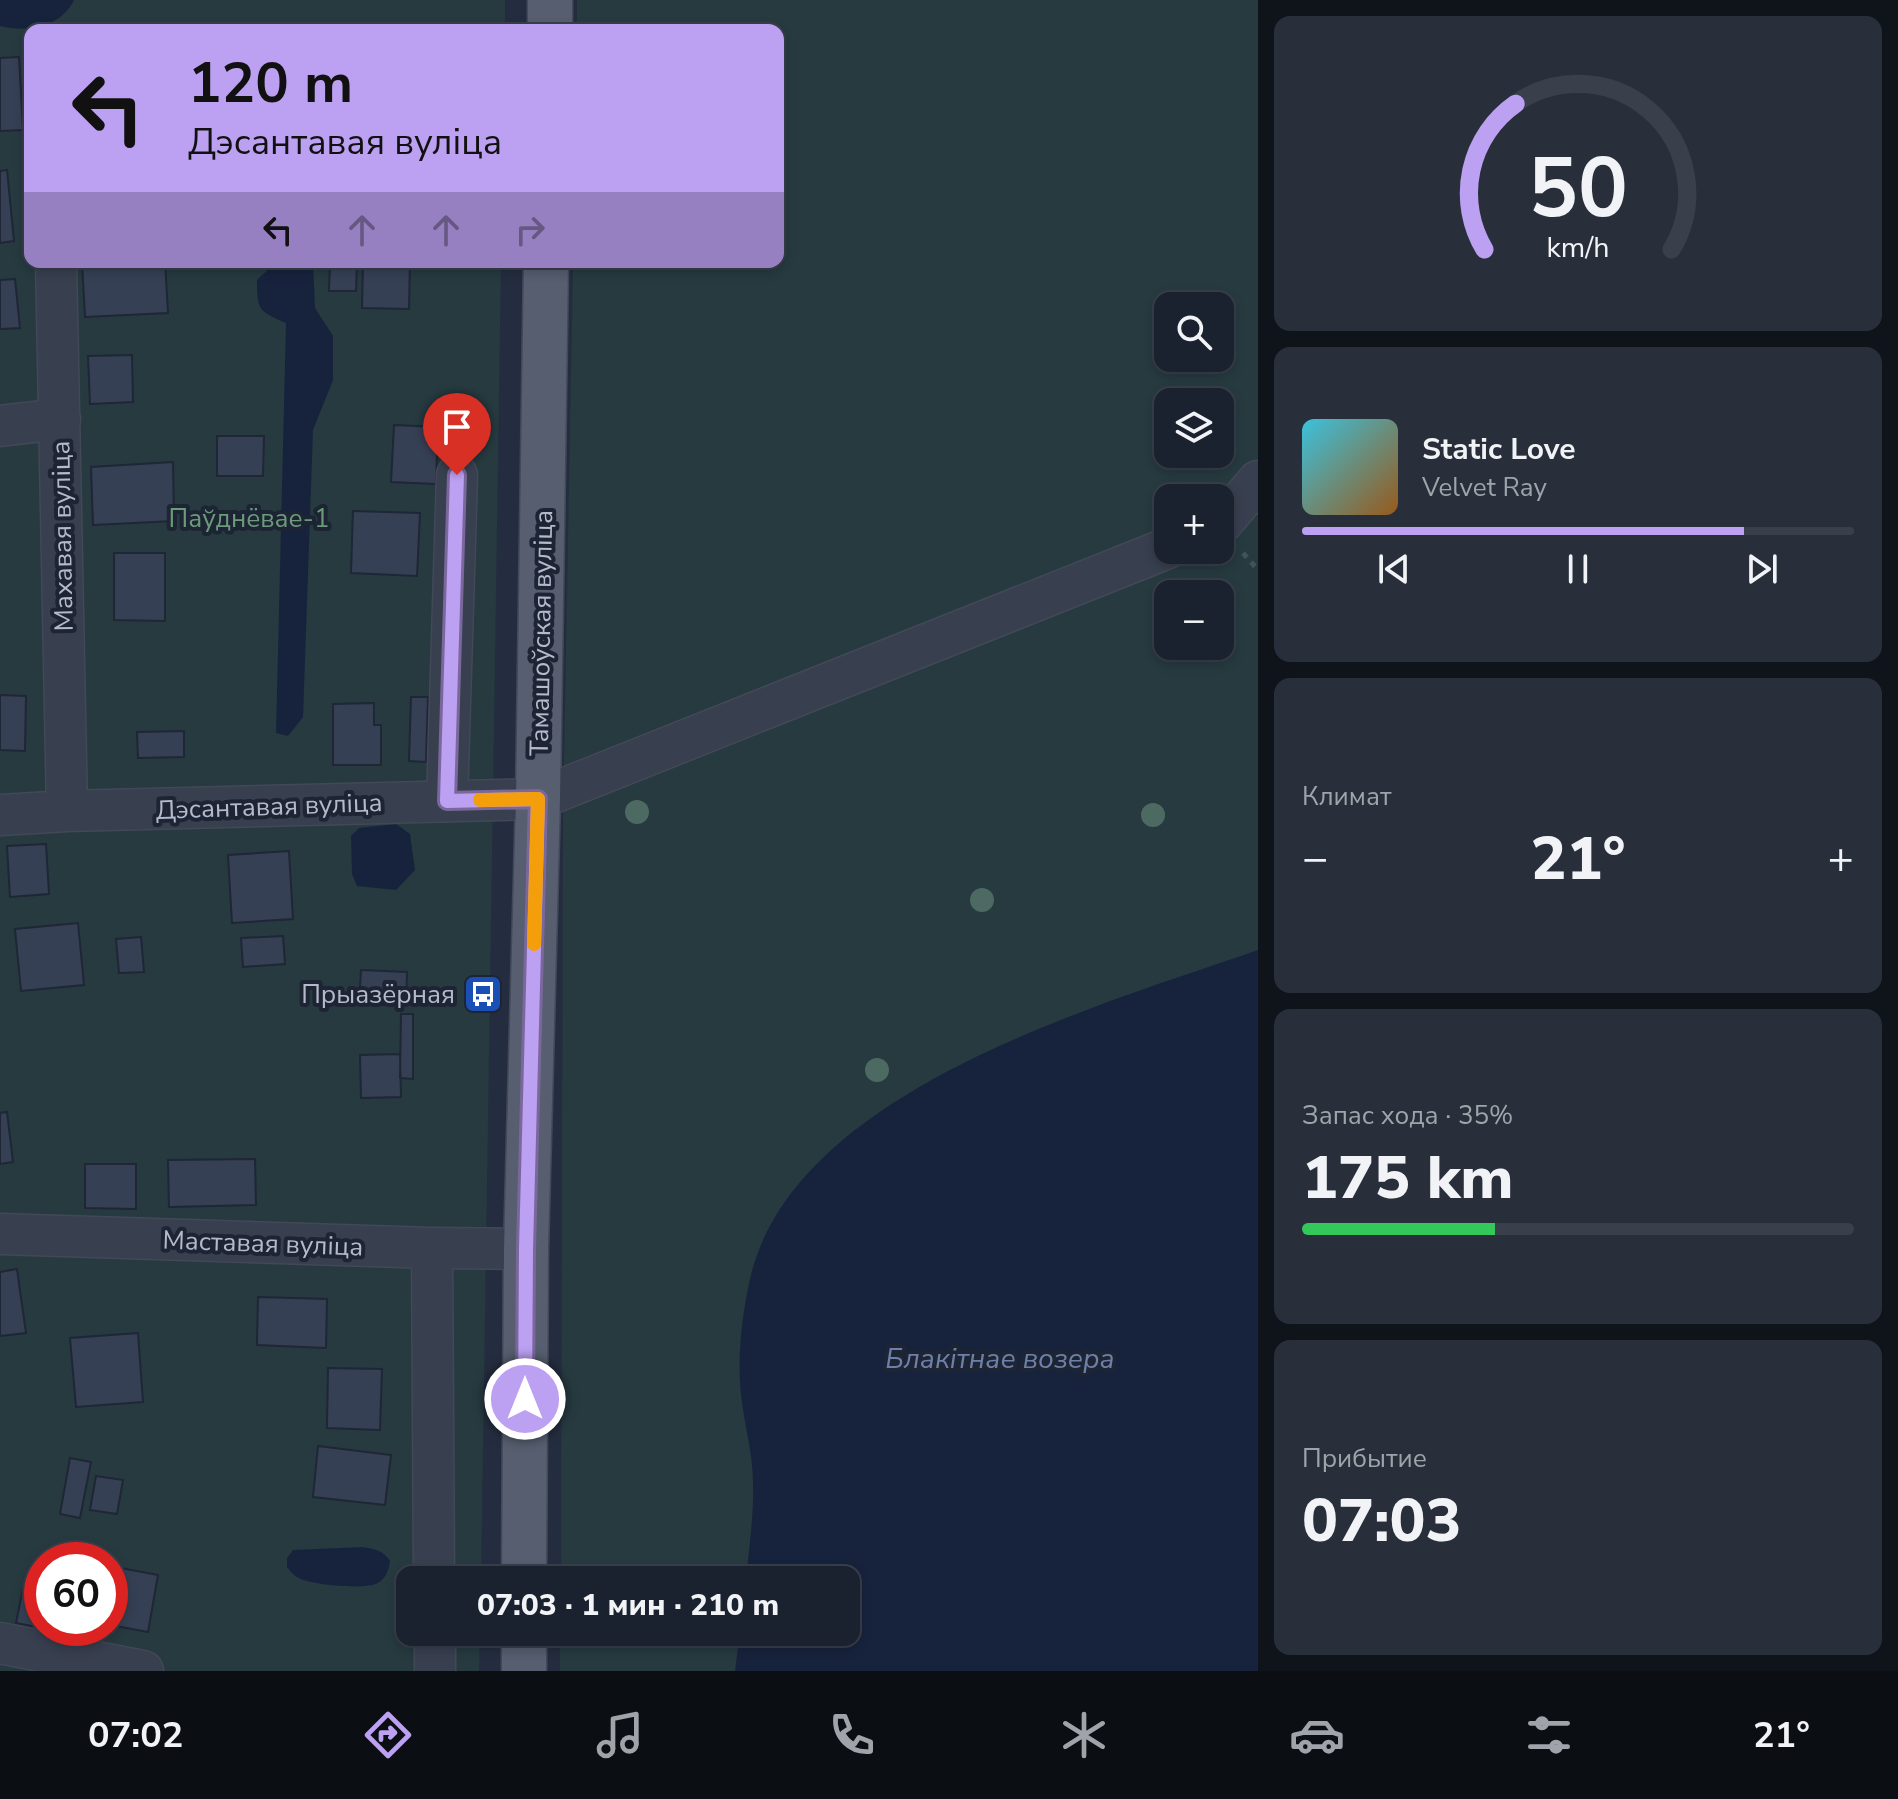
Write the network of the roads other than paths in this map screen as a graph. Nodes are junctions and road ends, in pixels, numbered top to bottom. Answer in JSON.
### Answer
{"nodes":[{"id":1,"x":550,"y":0,"type":"edge"},
{"id":2,"x":550,"y":24,"type":"edge"},
{"id":3,"x":56,"y":268,"type":"edge"},
{"id":4,"x":546,"y":268,"type":"edge"},
{"id":5,"x":60,"y":419,"type":"junction"},
{"id":6,"x":0,"y":426,"type":"edge"},
{"id":7,"x":457,"y":475,"type":"dead end"},
{"id":8,"x":1258,"y":481,"type":"edge"},
{"id":9,"x":1234,"y":510,"type":"edge"},
{"id":10,"x":1258,"y":516,"type":"edge"},
{"id":11,"x":1234,"y":523,"type":"edge"},
{"id":12,"x":1154,"y":554,"type":"edge"},
{"id":13,"x":538,"y":799,"type":"junction"},
{"id":14,"x":447,"y":801,"type":"junction"},
{"id":15,"x":67,"y":811,"type":"junction"},
{"id":16,"x":0,"y":815,"type":"edge"},
{"id":17,"x":0,"y":1234,"type":"edge"},
{"id":18,"x":432,"y":1248,"type":"junction"},
{"id":19,"x":526,"y":1249,"type":"junction"},
{"id":20,"x":434,"y":1566,"type":"edge"},
{"id":21,"x":524,"y":1566,"type":"edge"},
{"id":22,"x":0,"y":1643,"type":"edge"},
{"id":23,"x":435,"y":1646,"type":"edge"},
{"id":24,"x":524,"y":1646,"type":"edge"},
{"id":25,"x":143,"y":1671,"type":"edge"},
{"id":26,"x":435,"y":1671,"type":"edge"},
{"id":27,"x":524,"y":1671,"type":"edge"}],
"edges":[{"from":1,"to":2,"type":"main road"},
{"from":3,"to":5,"type":"lane","name":"Махавая вуліца"},
{"from":4,"to":13,"type":"main road","name":"Тамашоўская вуліца"},
{"from":5,"to":6,"type":"lane"},
{"from":5,"to":15,"type":"lane","name":"Махавая вуліца"},
{"from":7,"to":14,"type":"lane"},
{"from":8,"to":9,"type":"lane"},
{"from":10,"to":11,"type":"lane"},
{"from":12,"to":13,"type":"lane"},
{"from":13,"to":14,"type":"lane","name":"Дэсантавая вуліца"},
{"from":13,"to":19,"type":"main road","name":"Тамашоўская вуліца"},
{"from":14,"to":15,"type":"lane","name":"Дэсантавая вуліца"},
{"from":15,"to":16,"type":"lane","name":"Дэсантавая вуліца"},
{"from":17,"to":18,"type":"lane","name":"Маставая вуліца"},
{"from":18,"to":19,"type":"lane","name":"Маставая вуліца"},
{"from":18,"to":20,"type":"lane"},
{"from":19,"to":21,"type":"main road","name":"Тамашоўская вуліца"},
{"from":22,"to":25,"type":"lane"},
{"from":23,"to":26,"type":"lane"},
{"from":24,"to":27,"type":"main road"}]}
